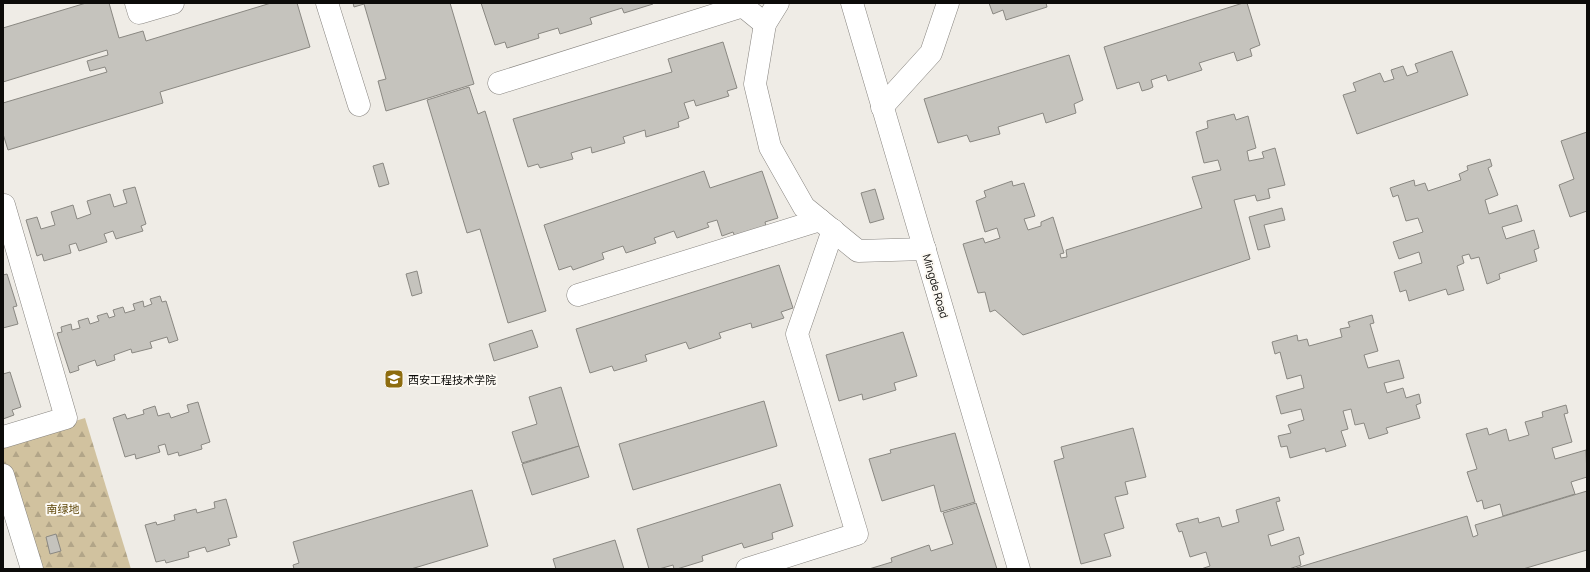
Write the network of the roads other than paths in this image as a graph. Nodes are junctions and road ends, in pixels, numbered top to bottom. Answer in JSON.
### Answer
{"nodes":[{"id":1,"x":136,"y":3,"type":"edge"},
{"id":2,"x":173,"y":3,"type":"edge"},
{"id":3,"x":327,"y":3,"type":"edge"},
{"id":4,"x":778,"y":3,"type":"edge"},
{"id":5,"x":852,"y":3,"type":"edge"},
{"id":6,"x":948,"y":3,"type":"edge"},
{"id":7,"x":700,"y":11,"type":"edge"},
{"id":8,"x":765,"y":24,"type":"junction"},
{"id":9,"x":500,"y":83,"type":"dead end"},
{"id":10,"x":359,"y":105,"type":"dead end"},
{"id":11,"x":882,"y":107,"type":"junction"},
{"id":12,"x":4,"y":205,"type":"edge"},
{"id":13,"x":826,"y":225,"type":"junction"},
{"id":14,"x":925,"y":249,"type":"junction"},
{"id":15,"x":578,"y":295,"type":"dead end"},
{"id":16,"x":3,"y":437,"type":"edge"},
{"id":17,"x":3,"y":475,"type":"edge"},
{"id":18,"x":32,"y":569,"type":"edge"},
{"id":19,"x":747,"y":569,"type":"edge"},
{"id":20,"x":1019,"y":569,"type":"edge"}],
"edges":[{"from":1,"to":2,"type":"street"},
{"from":3,"to":10,"type":"street"},
{"from":4,"to":8,"type":"street"},
{"from":5,"to":11,"type":"street","name":"Mingde Road"},
{"from":6,"to":11,"type":"street"},
{"from":7,"to":8,"type":"street"},
{"from":7,"to":9,"type":"street"},
{"from":8,"to":13,"type":"street"},
{"from":11,"to":14,"type":"street","name":"Mingde Road"},
{"from":12,"to":16,"type":"street"},
{"from":13,"to":14,"type":"street"},
{"from":13,"to":15,"type":"street"},
{"from":13,"to":19,"type":"street"},
{"from":14,"to":20,"type":"street","name":"Mingde Road"},
{"from":17,"to":18,"type":"street"}]}
